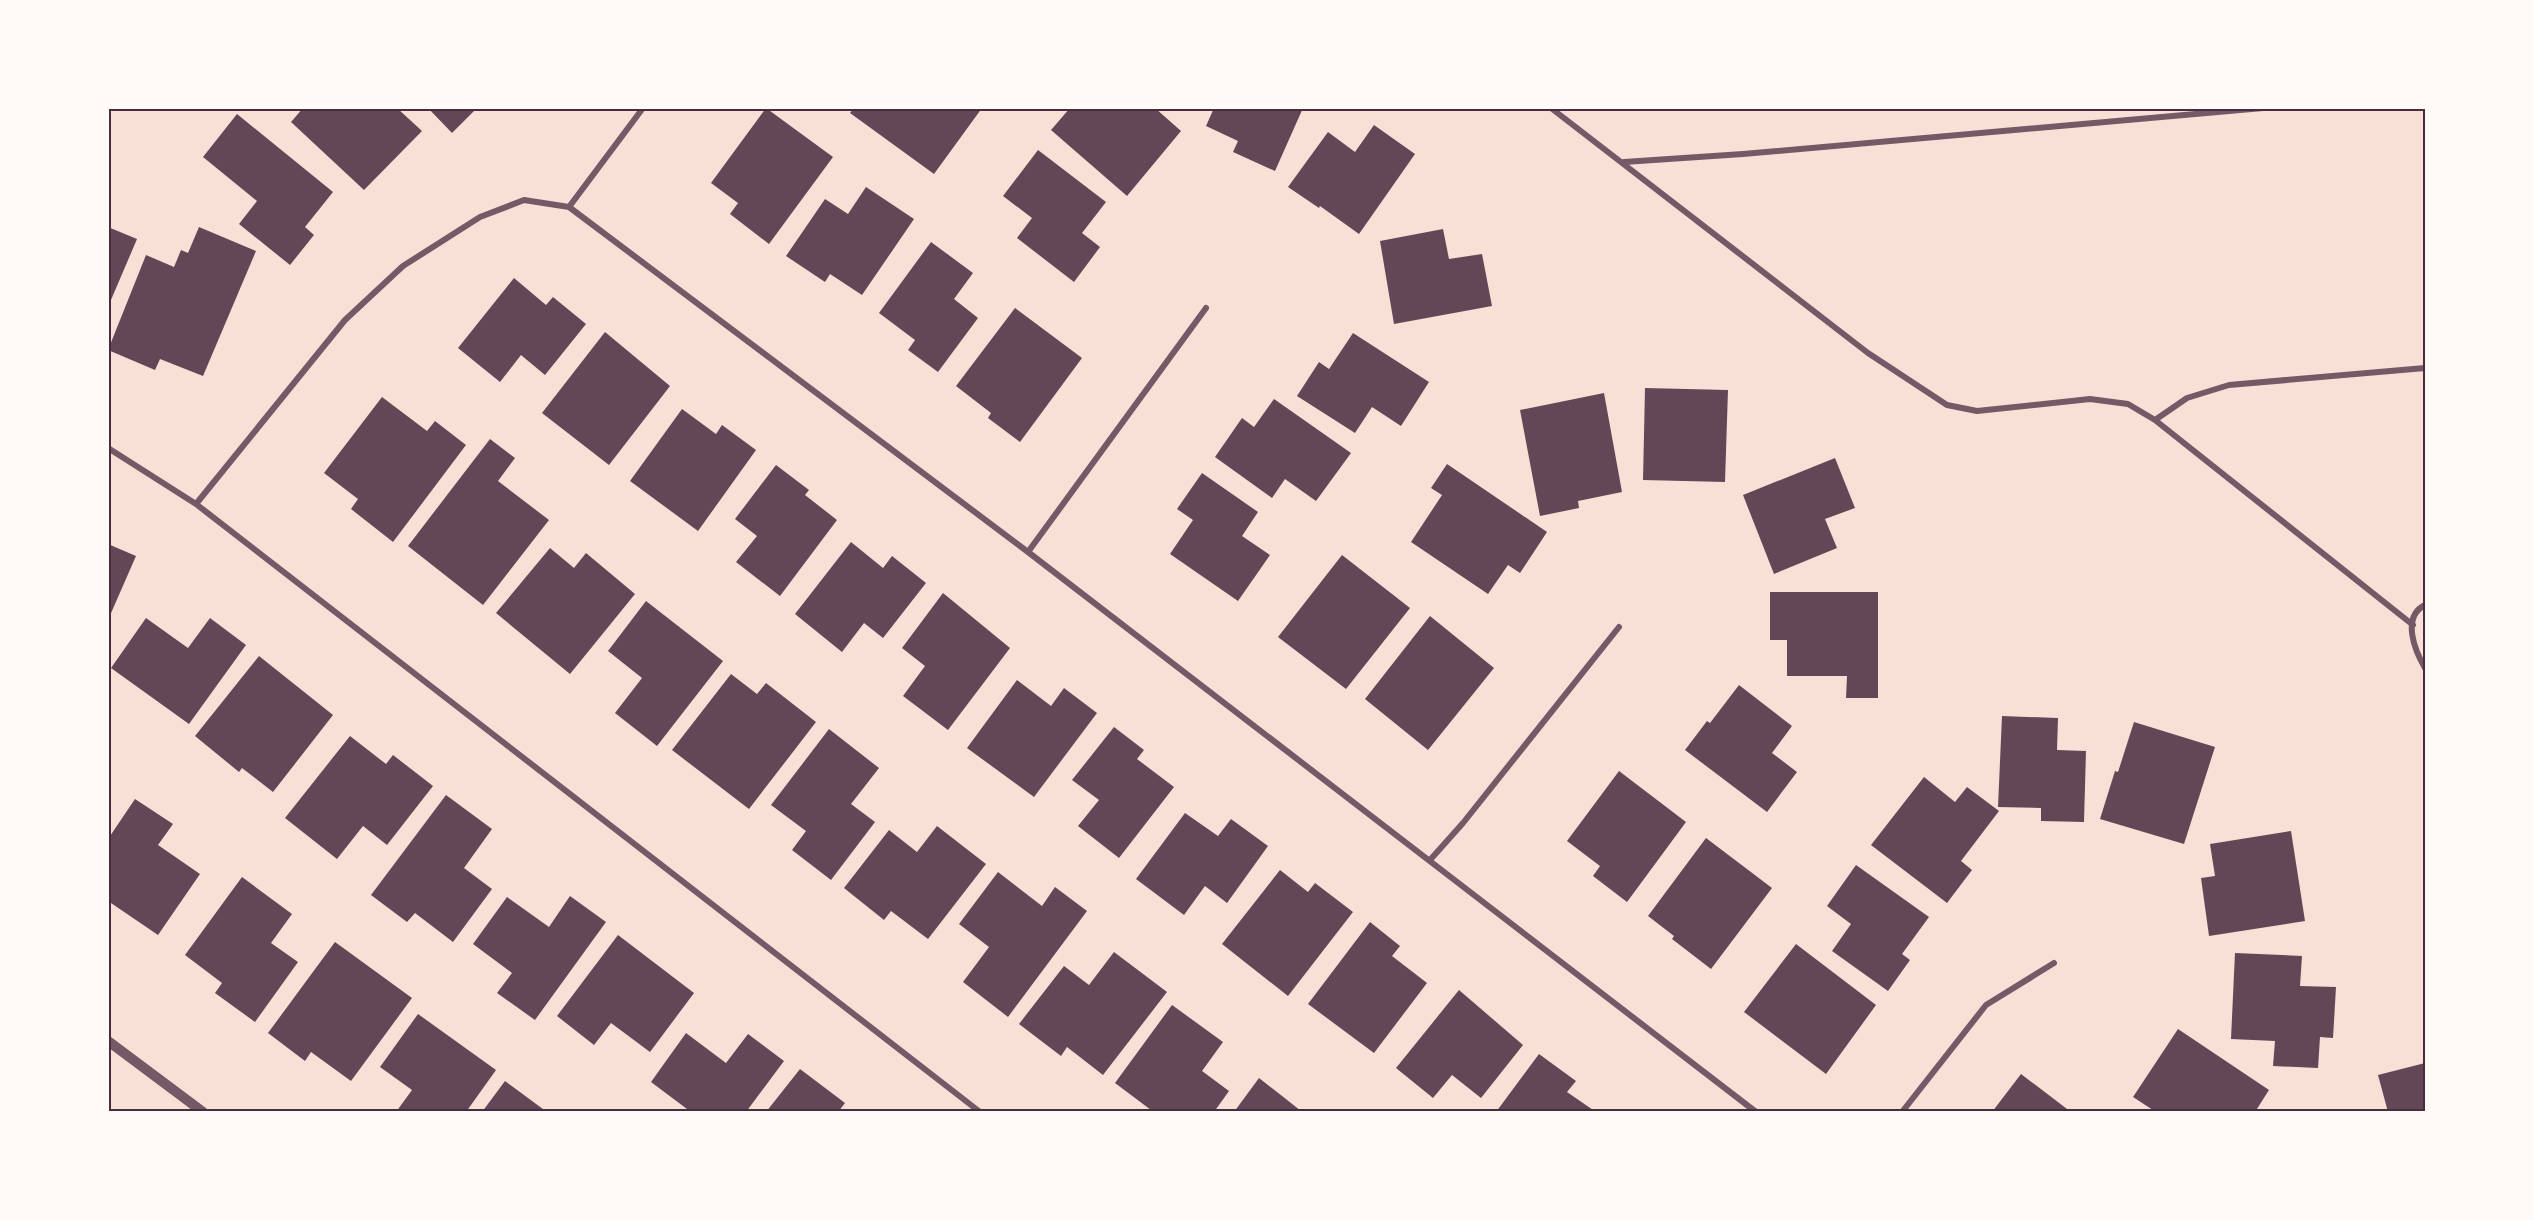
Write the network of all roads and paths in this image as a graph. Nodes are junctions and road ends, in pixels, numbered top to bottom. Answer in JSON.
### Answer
{"nodes":[{"id":1,"x":643,"y":108,"type":"edge"},
{"id":2,"x":1551,"y":108,"type":"edge"},
{"id":3,"x":2263,"y":108,"type":"edge"},
{"id":4,"x":1623,"y":162,"type":"junction"},
{"id":5,"x":569,"y":207,"type":"junction"},
{"id":6,"x":1206,"y":308,"type":"dead end"},
{"id":7,"x":2425,"y":368,"type":"edge"},
{"id":8,"x":2155,"y":420,"type":"junction"},
{"id":9,"x":108,"y":448,"type":"edge"},
{"id":10,"x":196,"y":504,"type":"junction"},
{"id":11,"x":1028,"y":552,"type":"junction"},
{"id":12,"x":2425,"y":605,"type":"edge"},
{"id":13,"x":2413,"y":625,"type":"junction"},
{"id":14,"x":1619,"y":627,"type":"dead end"},
{"id":15,"x":2425,"y":668,"type":"edge"},
{"id":16,"x":1430,"y":860,"type":"junction"},
{"id":17,"x":2054,"y":963,"type":"dead end"},
{"id":18,"x":108,"y":1041,"type":"edge"},
{"id":19,"x":203,"y":1112,"type":"edge"},
{"id":20,"x":980,"y":1112,"type":"edge"},
{"id":21,"x":1756,"y":1112,"type":"edge"},
{"id":22,"x":1902,"y":1112,"type":"edge"}],
"edges":[{"from":1,"to":5,"type":"street"},
{"from":2,"to":4,"type":"street"},
{"from":3,"to":4,"type":"street"},
{"from":4,"to":8,"type":"street"},
{"from":5,"to":10,"type":"street"},
{"from":5,"to":11,"type":"street"},
{"from":6,"to":11,"type":"street"},
{"from":7,"to":8,"type":"street"},
{"from":8,"to":13,"type":"street"},
{"from":9,"to":10,"type":"street"},
{"from":10,"to":20,"type":"street"},
{"from":11,"to":16,"type":"street"},
{"from":12,"to":13,"type":"street"},
{"from":13,"to":15,"type":"street"},
{"from":14,"to":16,"type":"street"},
{"from":16,"to":21,"type":"street"},
{"from":17,"to":22,"type":"street"},
{"from":18,"to":19,"type":"street"}]}
